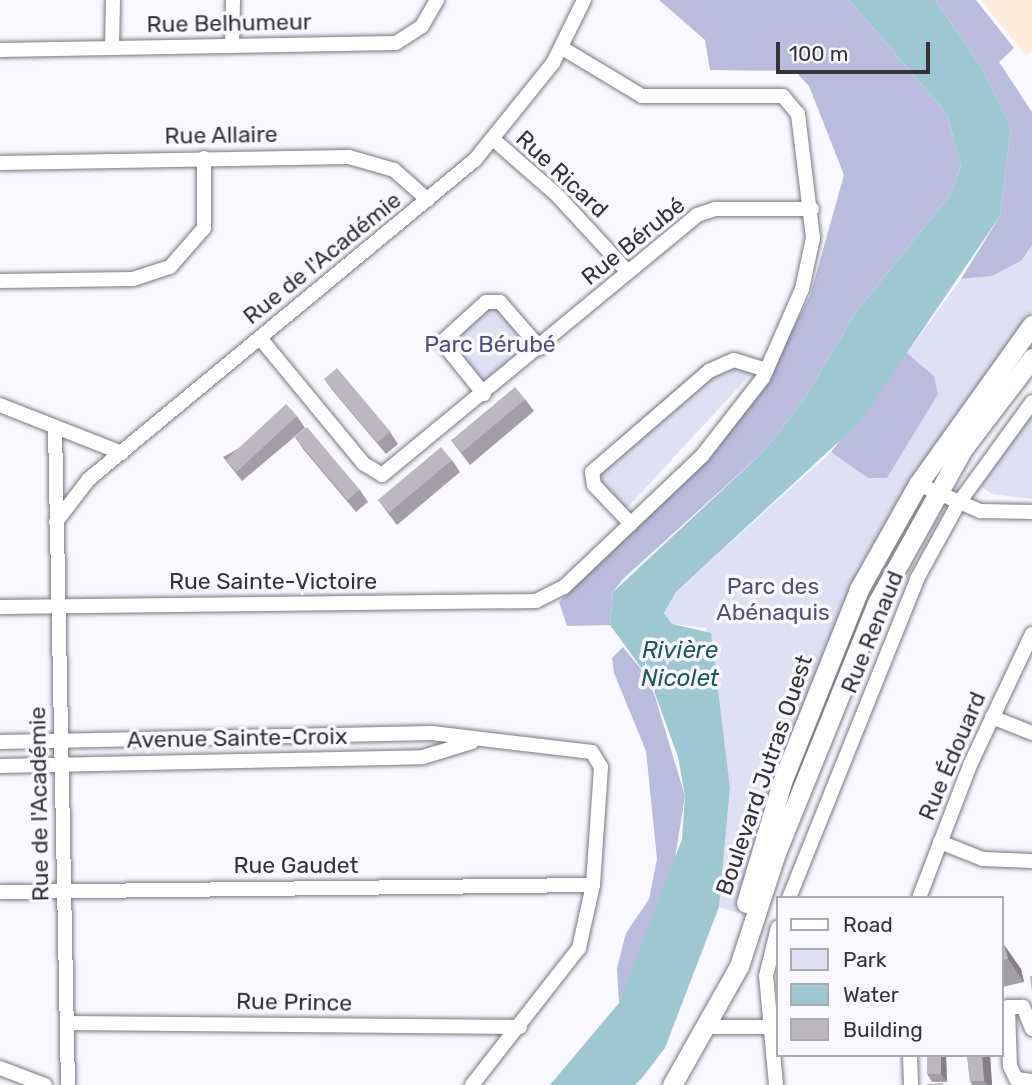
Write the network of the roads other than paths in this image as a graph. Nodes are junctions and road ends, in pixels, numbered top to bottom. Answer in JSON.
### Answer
{"nodes":[{"id":1,"x":113,"y":0,"type":"edge"},
{"id":2,"x":233,"y":0,"type":"edge"},
{"id":3,"x":437,"y":0,"type":"edge"},
{"id":4,"x":584,"y":0,"type":"edge"},
{"id":5,"x":232,"y":45,"type":"junction"},
{"id":6,"x":112,"y":47,"type":"junction"},
{"id":7,"x":562,"y":48,"type":"junction"},
{"id":8,"x":0,"y":50,"type":"edge"},
{"id":9,"x":494,"y":140,"type":"junction"},
{"id":10,"x":204,"y":158,"type":"junction"},
{"id":11,"x":0,"y":163,"type":"edge"},
{"id":12,"x":428,"y":200,"type":"junction"},
{"id":13,"x":812,"y":209,"type":"junction"},
{"id":14,"x":628,"y":271,"type":"junction"},
{"id":15,"x":0,"y":281,"type":"edge"},
{"id":16,"x":1032,"y":325,"type":"edge"},
{"id":17,"x":260,"y":338,"type":"junction"},
{"id":18,"x":540,"y":348,"type":"junction"},
{"id":19,"x":1032,"y":358,"type":"edge"},
{"id":20,"x":767,"y":370,"type":"junction"},
{"id":21,"x":484,"y":394,"type":"junction"},
{"id":22,"x":1032,"y":402,"type":"edge"},
{"id":23,"x":0,"y":405,"type":"edge"},
{"id":24,"x":55,"y":426,"type":"junction"},
{"id":25,"x":121,"y":453,"type":"junction"},
{"id":26,"x":926,"y":489,"type":"junction"},
{"id":27,"x":958,"y":504,"type":"junction"},
{"id":28,"x":1032,"y":512,"type":"edge"},
{"id":29,"x":56,"y":522,"type":"junction"},
{"id":30,"x":631,"y":524,"type":"junction"},
{"id":31,"x":58,"y":605,"type":"junction"},
{"id":32,"x":0,"y":607,"type":"edge"},
{"id":33,"x":1032,"y":634,"type":"edge"},
{"id":34,"x":992,"y":717,"type":"junction"},
{"id":35,"x":1032,"y":733,"type":"edge"},
{"id":36,"x":261,"y":735,"type":"junction"},
{"id":37,"x":61,"y":741,"type":"junction"},
{"id":38,"x":0,"y":742,"type":"edge"},
{"id":39,"x":474,"y":742,"type":"junction"},
{"id":40,"x":262,"y":761,"type":"junction"},
{"id":41,"x":61,"y":764,"type":"junction"},
{"id":42,"x":0,"y":766,"type":"edge"},
{"id":43,"x":940,"y":842,"type":"junction"},
{"id":44,"x":1032,"y":861,"type":"edge"},
{"id":45,"x":593,"y":885,"type":"junction"},
{"id":46,"x":64,"y":889,"type":"junction"},
{"id":47,"x":0,"y":892,"type":"edge"},
{"id":48,"x":790,"y":896,"type":"edge"},
{"id":49,"x":920,"y":896,"type":"edge"},
{"id":50,"x":776,"y":934,"type":"edge"},
{"id":51,"x":67,"y":1023,"type":"junction"},
{"id":52,"x":520,"y":1027,"type":"junction"},
{"id":53,"x":708,"y":1027,"type":"junction"},
{"id":54,"x":774,"y":1027,"type":"edge"},
{"id":55,"x":1032,"y":1029,"type":"edge"},
{"id":56,"x":910,"y":1057,"type":"edge"},
{"id":57,"x":0,"y":1068,"type":"edge"},
{"id":58,"x":1032,"y":1081,"type":"edge"},
{"id":59,"x":45,"y":1085,"type":"edge"},
{"id":60,"x":68,"y":1085,"type":"edge"},
{"id":61,"x":472,"y":1085,"type":"edge"},
{"id":62,"x":672,"y":1085,"type":"edge"},
{"id":63,"x":776,"y":1085,"type":"edge"},
{"id":64,"x":911,"y":1085,"type":"edge"}],
"edges":[{"from":1,"to":6,"type":"street"},
{"from":2,"to":5,"type":"street"},
{"from":3,"to":5,"type":"street","name":"Rue Belhumeur"},
{"from":4,"to":7,"type":"street","name":"Rue de l'Académie"},
{"from":5,"to":6,"type":"street","name":"Rue Belhumeur"},
{"from":6,"to":8,"type":"street","name":"Rue Belhumeur"},
{"from":7,"to":9,"type":"street","name":"Rue de l'Académie"},
{"from":7,"to":13,"type":"street"},
{"from":9,"to":12,"type":"street","name":"Rue de l'Académie"},
{"from":9,"to":14,"type":"street","name":"Rue Ricard"},
{"from":10,"to":11,"type":"street","name":"Rue Allaire"},
{"from":10,"to":12,"type":"street","name":"Rue Allaire"},
{"from":10,"to":15,"type":"street"},
{"from":12,"to":17,"type":"street","name":"Rue de l'Académie"},
{"from":13,"to":14,"type":"street","name":"Rue Bérubé"},
{"from":13,"to":20,"type":"street"},
{"from":14,"to":18,"type":"street","name":"Rue Bérubé"},
{"from":16,"to":26,"type":"main road","name":"Boulevard Jutras Ouest"},
{"from":17,"to":21,"type":"street","name":"Rue Bérubé"},
{"from":17,"to":25,"type":"street","name":"Rue de l'Académie"},
{"from":18,"to":21,"type":"street","name":"Rue Bérubé"},
{"from":18,"to":21,"type":"street"},
{"from":19,"to":26,"type":"main road","name":"Boulevard Jutras Ouest"},
{"from":20,"to":30,"type":"street"},
{"from":20,"to":30,"type":"street"},
{"from":22,"to":27,"type":"street","name":"Rue Renaud"},
{"from":23,"to":24,"type":"street"},
{"from":24,"to":25,"type":"street"},
{"from":24,"to":29,"type":"street","name":"Rue de l'Académie"},
{"from":25,"to":29,"type":"street","name":"Rue de l'Académie"},
{"from":26,"to":27,"type":"street"},
{"from":26,"to":53,"type":"main road","name":"Boulevard Jutras Ouest"},
{"from":27,"to":28,"type":"street"},
{"from":27,"to":48,"type":"street","name":"Rue Renaud"},
{"from":29,"to":31,"type":"street","name":"Rue de l'Académie"},
{"from":30,"to":31,"type":"street","name":"Rue Sainte-Victoire"},
{"from":31,"to":32,"type":"street","name":"Rue Sainte-Victoire"},
{"from":31,"to":37,"type":"street","name":"Rue de l'Académie"},
{"from":33,"to":34,"type":"street","name":"Rue Édouard"},
{"from":34,"to":35,"type":"street"},
{"from":34,"to":43,"type":"street","name":"Rue Édouard"},
{"from":36,"to":37,"type":"street","name":"Avenue Sainte-Croix"},
{"from":36,"to":39,"type":"street","name":"Avenue Sainte-Croix"},
{"from":36,"to":40,"type":"street"},
{"from":37,"to":38,"type":"street","name":"Avenue Sainte-Croix"},
{"from":37,"to":41,"type":"street","name":"Rue de l'Académie"},
{"from":39,"to":40,"type":"street","name":"Avenue Sainte-Croix"},
{"from":39,"to":45,"type":"street","name":"Avenue Sainte-Croix"},
{"from":40,"to":41,"type":"street","name":"Avenue Sainte-Croix"},
{"from":41,"to":42,"type":"street","name":"Avenue Sainte-Croix"},
{"from":41,"to":46,"type":"street","name":"Rue de l'Académie"},
{"from":43,"to":44,"type":"street"},
{"from":43,"to":49,"type":"street","name":"Rue Édouard"},
{"from":45,"to":46,"type":"street","name":"Rue Gaudet"},
{"from":45,"to":52,"type":"street"},
{"from":46,"to":47,"type":"street","name":"Rue Gaudet"},
{"from":46,"to":51,"type":"street","name":"Rue de l'Académie"},
{"from":50,"to":54,"type":"street"},
{"from":51,"to":52,"type":"street","name":"Rue Prince"},
{"from":51,"to":60,"type":"street","name":"Rue de l'Académie"},
{"from":52,"to":61,"type":"street"},
{"from":53,"to":54,"type":"street"},
{"from":53,"to":62,"type":"main road","name":"Boulevard Jutras Ouest"},
{"from":54,"to":63,"type":"street"},
{"from":55,"to":58,"type":"street"},
{"from":56,"to":64,"type":"street"},
{"from":57,"to":59,"type":"street"}]}
